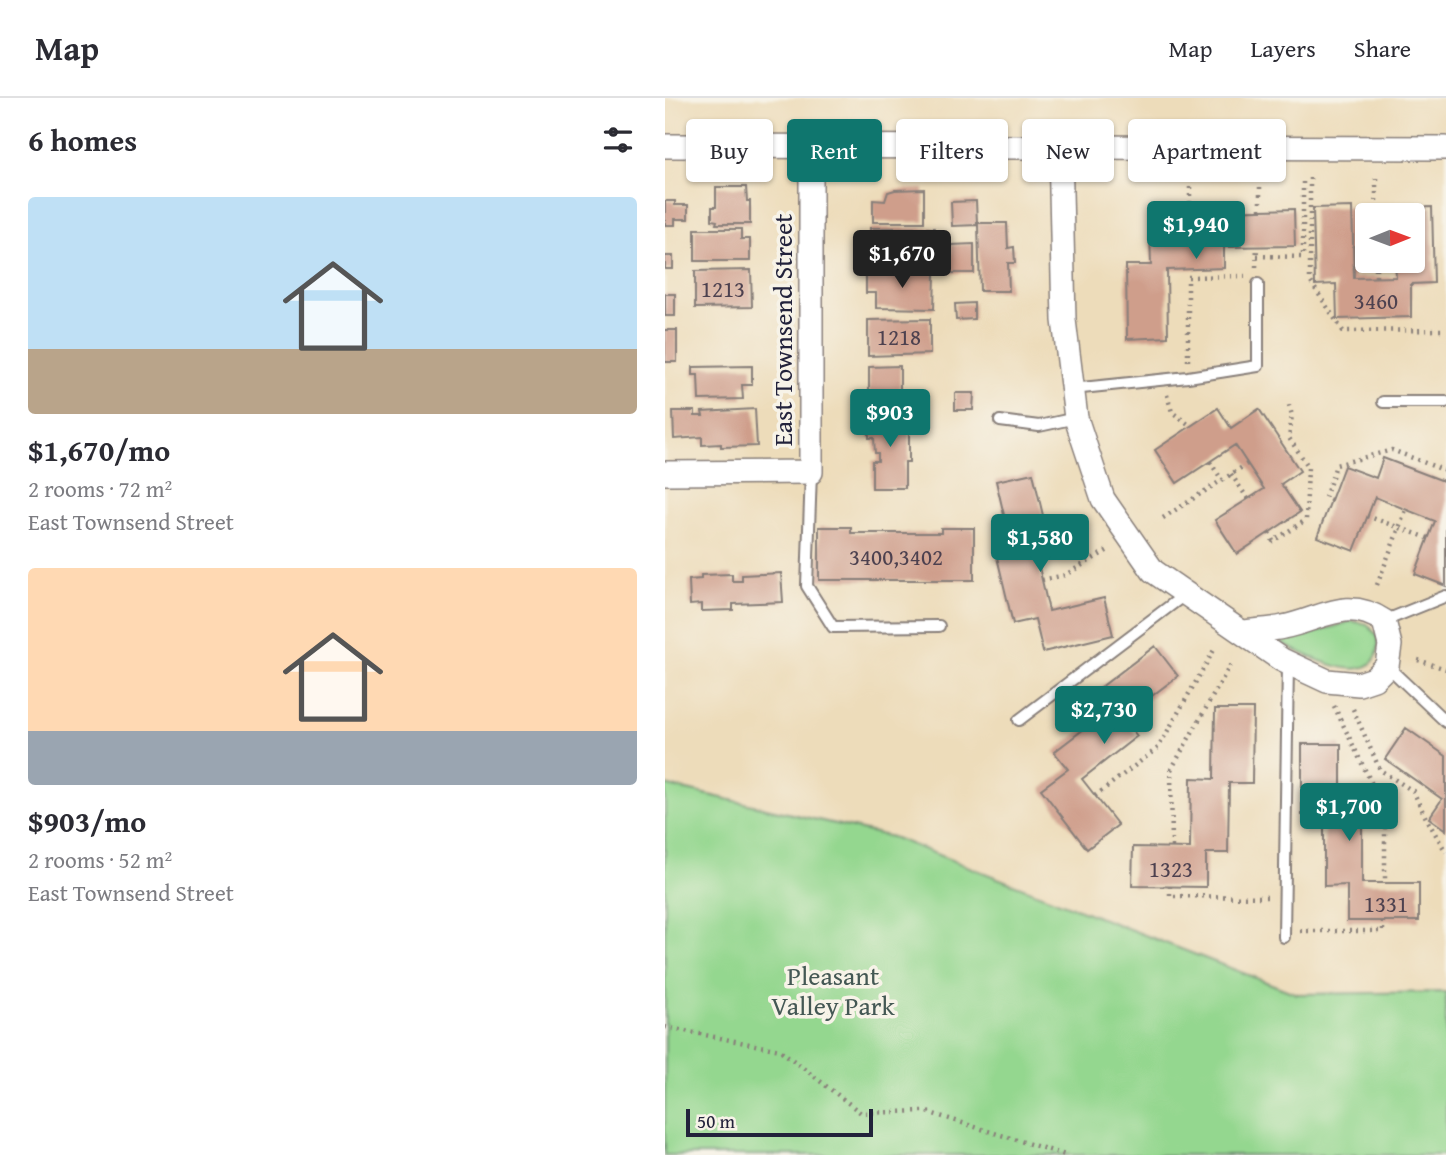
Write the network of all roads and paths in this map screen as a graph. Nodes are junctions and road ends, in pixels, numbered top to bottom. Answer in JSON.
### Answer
{"nodes":[{"id":1,"x":787,"y":145,"type":"edge"},
{"id":2,"x":665,"y":146,"type":"edge"},
{"id":3,"x":882,"y":146,"type":"edge"},
{"id":4,"x":1022,"y":148,"type":"edge"},
{"id":5,"x":1114,"y":148,"type":"edge"},
{"id":6,"x":1446,"y":148,"type":"edge"},
{"id":7,"x":1303,"y":178,"type":"dead end"},
{"id":8,"x":1310,"y":178,"type":"dead end"},
{"id":9,"x":1376,"y":178,"type":"dead end"},
{"id":10,"x":811,"y":182,"type":"edge"},
{"id":11,"x":1061,"y":182,"type":"edge"},
{"id":12,"x":1190,"y":182,"type":"edge"},
{"id":13,"x":1260,"y":182,"type":"edge"},
{"id":14,"x":1376,"y":203,"type":"edge"},
{"id":15,"x":1260,"y":209,"type":"dead end"},
{"id":16,"x":1190,"y":231,"type":"dead end"},
{"id":17,"x":1257,"y":247,"type":"dead end"},
{"id":18,"x":1257,"y":256,"type":"junction"},
{"id":19,"x":1376,"y":273,"type":"edge"},
{"id":20,"x":1376,"y":278,"type":"dead end"},
{"id":21,"x":1258,"y":284,"type":"dead end"},
{"id":22,"x":1446,"y":330,"type":"edge"},
{"id":23,"x":1188,"y":377,"type":"junction"},
{"id":24,"x":1162,"y":379,"type":"junction"},
{"id":25,"x":1072,"y":389,"type":"junction"},
{"id":26,"x":1383,"y":402,"type":"dead end"},
{"id":27,"x":1446,"y":402,"type":"edge"},
{"id":28,"x":1289,"y":405,"type":"dead end"},
{"id":29,"x":1076,"y":418,"type":"junction"},
{"id":30,"x":1000,"y":421,"type":"dead end"},
{"id":31,"x":1191,"y":426,"type":"dead end"},
{"id":32,"x":1210,"y":461,"type":"dead end"},
{"id":33,"x":1247,"y":464,"type":"dead end"},
{"id":34,"x":1446,"y":471,"type":"edge"},
{"id":35,"x":811,"y":472,"type":"junction"},
{"id":36,"x":665,"y":473,"type":"edge"},
{"id":37,"x":1231,"y":474,"type":"junction"},
{"id":38,"x":1222,"y":480,"type":"junction"},
{"id":39,"x":1248,"y":499,"type":"dead end"},
{"id":40,"x":1331,"y":500,"type":"dead end"},
{"id":41,"x":1406,"y":510,"type":"dead end"},
{"id":42,"x":1367,"y":516,"type":"dead end"},
{"id":43,"x":1163,"y":518,"type":"dead end"},
{"id":44,"x":1399,"y":527,"type":"junction"},
{"id":45,"x":1269,"y":533,"type":"dead end"},
{"id":46,"x":1428,"y":538,"type":"dead end"},
{"id":47,"x":1110,"y":548,"type":"dead end"},
{"id":48,"x":1042,"y":580,"type":"dead end"},
{"id":49,"x":1377,"y":585,"type":"dead end"},
{"id":50,"x":1187,"y":593,"type":"junction"},
{"id":51,"x":1446,"y":596,"type":"edge"},
{"id":52,"x":1384,"y":621,"type":"junction"},
{"id":53,"x":939,"y":626,"type":"dead end"},
{"id":54,"x":1244,"y":632,"type":"junction"},
{"id":55,"x":1214,"y":650,"type":"dead end"},
{"id":56,"x":1418,"y":660,"type":"dead end"},
{"id":57,"x":1232,"y":662,"type":"dead end"},
{"id":58,"x":1288,"y":663,"type":"junction"},
{"id":59,"x":1387,"y":666,"type":"junction"},
{"id":60,"x":1446,"y":669,"type":"edge"},
{"id":61,"x":1334,"y":706,"type":"dead end"},
{"id":62,"x":1353,"y":709,"type":"dead end"},
{"id":63,"x":1019,"y":720,"type":"dead end"},
{"id":64,"x":1446,"y":722,"type":"edge"},
{"id":65,"x":1095,"y":796,"type":"dead end"},
{"id":66,"x":1172,"y":847,"type":"dead end"},
{"id":67,"x":1446,"y":852,"type":"edge"},
{"id":68,"x":1385,"y":883,"type":"dead end"},
{"id":69,"x":1170,"y":886,"type":"dead end"},
{"id":70,"x":1285,"y":898,"type":"junction"},
{"id":71,"x":1383,"y":921,"type":"dead end"},
{"id":72,"x":1284,"y":934,"type":"joint"},
{"id":73,"x":665,"y":1027,"type":"edge"},
{"id":74,"x":1065,"y":1155,"type":"edge"}],
"edges":[{"from":1,"to":2,"type":"street"},
{"from":3,"to":4,"type":"street"},
{"from":5,"to":6,"type":"street"},
{"from":7,"to":18,"type":"path"},
{"from":8,"to":22,"type":"path"},
{"from":9,"to":14,"type":"path"},
{"from":10,"to":35,"type":"street","name":"East Townsend Street"},
{"from":11,"to":25,"type":"street"},
{"from":12,"to":16,"type":"path"},
{"from":13,"to":15,"type":"path"},
{"from":17,"to":18,"type":"path"},
{"from":18,"to":23,"type":"path"},
{"from":19,"to":20,"type":"path"},
{"from":21,"to":23,"type":"lane"},
{"from":23,"to":24,"type":"lane"},
{"from":24,"to":25,"type":"lane"},
{"from":24,"to":31,"type":"path"},
{"from":25,"to":29,"type":"street"},
{"from":26,"to":27,"type":"lane"},
{"from":28,"to":45,"type":"path"},
{"from":29,"to":30,"type":"lane"},
{"from":29,"to":50,"type":"street"},
{"from":32,"to":38,"type":"path"},
{"from":33,"to":37,"type":"path"},
{"from":34,"to":40,"type":"path"},
{"from":35,"to":36,"type":"street"},
{"from":35,"to":53,"type":"lane"},
{"from":37,"to":38,"type":"path"},
{"from":37,"to":39,"type":"path"},
{"from":38,"to":43,"type":"path"},
{"from":41,"to":44,"type":"path"},
{"from":42,"to":44,"type":"path"},
{"from":44,"to":46,"type":"path"},
{"from":44,"to":49,"type":"path"},
{"from":47,"to":48,"type":"path"},
{"from":50,"to":54,"type":"street"},
{"from":50,"to":63,"type":"lane"},
{"from":51,"to":52,"type":"lane"},
{"from":52,"to":54,"type":"street"},
{"from":52,"to":59,"type":"street"},
{"from":54,"to":58,"type":"street"},
{"from":55,"to":65,"type":"path"},
{"from":56,"to":60,"type":"path"},
{"from":57,"to":66,"type":"path"},
{"from":58,"to":59,"type":"street"},
{"from":58,"to":70,"type":"lane"},
{"from":59,"to":64,"type":"lane"},
{"from":61,"to":68,"type":"path"},
{"from":62,"to":67,"type":"path"},
{"from":69,"to":70,"type":"path"},
{"from":70,"to":72,"type":"lane"},
{"from":71,"to":72,"type":"path"},
{"from":73,"to":74,"type":"path"}]}
